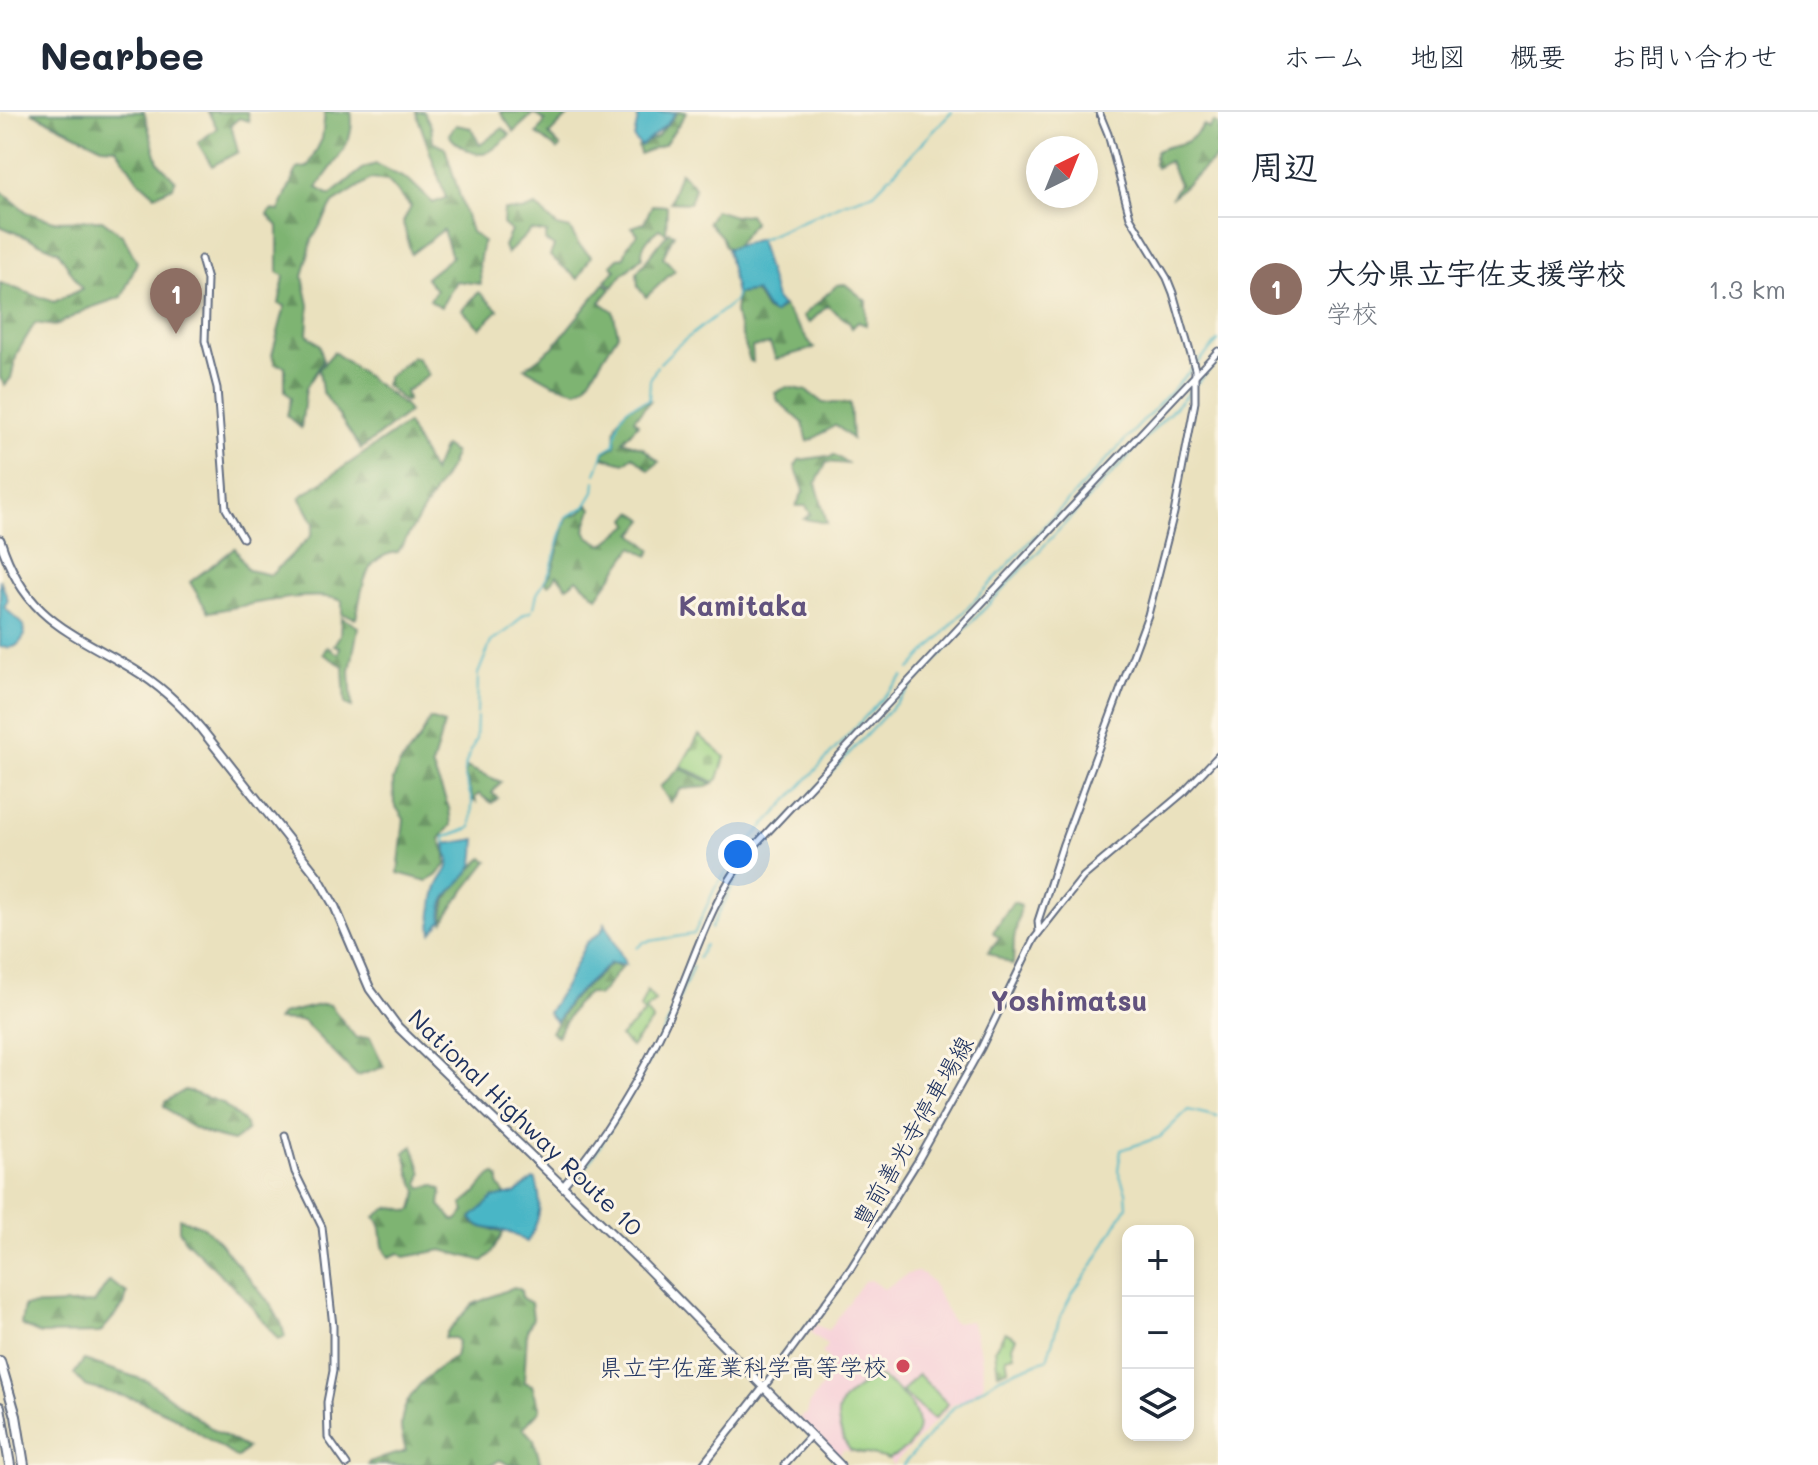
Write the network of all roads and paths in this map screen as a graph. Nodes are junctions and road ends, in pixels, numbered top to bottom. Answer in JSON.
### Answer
{"nodes":[{"id":1,"x":1099,"y":112,"type":"edge"},
{"id":2,"x":201,"y":259,"type":"dead end"},
{"id":3,"x":1218,"y":351,"type":"edge"},
{"id":4,"x":1195,"y":375,"type":"junction"},
{"id":5,"x":243,"y":538,"type":"dead end"},
{"id":6,"x":0,"y":540,"type":"edge"},
{"id":7,"x":1218,"y":756,"type":"edge"},
{"id":8,"x":1039,"y":932,"type":"junction"},
{"id":9,"x":285,"y":1135,"type":"dead end"},
{"id":10,"x":562,"y":1187,"type":"junction"},
{"id":11,"x":0,"y":1361,"type":"edge"},
{"id":12,"x":764,"y":1387,"type":"junction"},
{"id":13,"x":0,"y":1407,"type":"edge"},
{"id":14,"x":811,"y":1435,"type":"junction"},
{"id":15,"x":10,"y":1465,"type":"edge"},
{"id":16,"x":24,"y":1465,"type":"edge"},
{"id":17,"x":347,"y":1465,"type":"edge"},
{"id":18,"x":703,"y":1465,"type":"edge"},
{"id":19,"x":784,"y":1465,"type":"edge"},
{"id":20,"x":840,"y":1465,"type":"edge"}],
"edges":[{"from":1,"to":4,"type":"street"},
{"from":2,"to":5,"type":"street"},
{"from":3,"to":4,"type":"street"},
{"from":4,"to":8,"type":"street"},
{"from":4,"to":10,"type":"street"},
{"from":6,"to":10,"type":"highway","name":"National Highway Route 10"},
{"from":7,"to":8,"type":"street","name":"豊前善光寺停車場線"},
{"from":8,"to":12,"type":"street","name":"豊前善光寺停車場線"},
{"from":9,"to":17,"type":"street"},
{"from":10,"to":12,"type":"highway","name":"National Highway Route 10"},
{"from":11,"to":16,"type":"highway"},
{"from":12,"to":14,"type":"highway","name":"National Highway Route 10"},
{"from":12,"to":18,"type":"main road"},
{"from":13,"to":15,"type":"highway"},
{"from":14,"to":19,"type":"street"},
{"from":14,"to":20,"type":"highway","name":"National Highway Route 10"}]}
